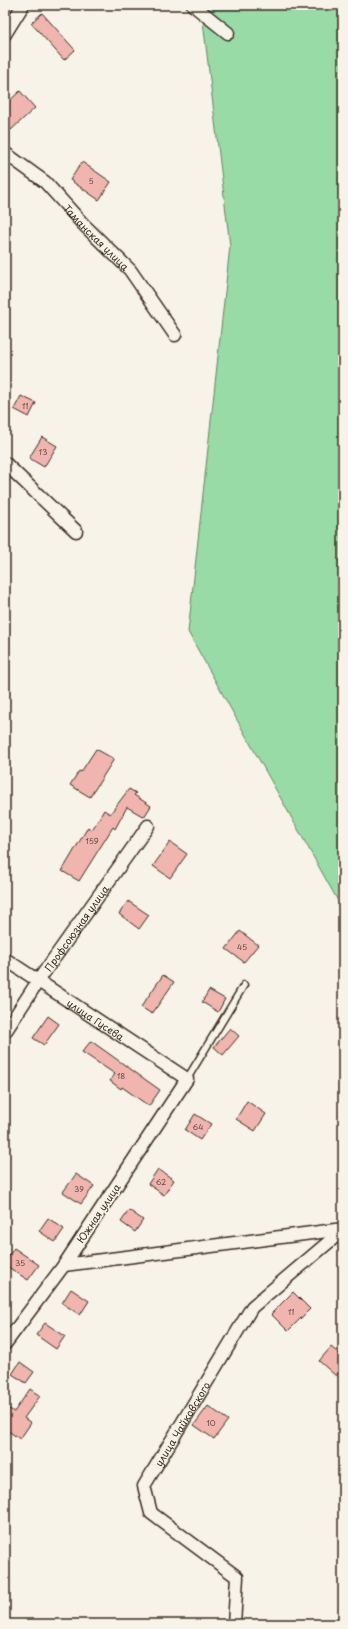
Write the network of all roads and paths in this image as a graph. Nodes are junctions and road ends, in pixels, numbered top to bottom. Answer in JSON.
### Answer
{"nodes":[{"id":1,"x":23,"y":5,"type":"edge"},
{"id":2,"x":193,"y":5,"type":"edge"},
{"id":3,"x":228,"y":33,"type":"dead end"},
{"id":4,"x":5,"y":34,"type":"edge"},
{"id":5,"x":5,"y":153,"type":"edge"},
{"id":6,"x":175,"y":335,"type":"dead end"},
{"id":7,"x":5,"y":462,"type":"edge"},
{"id":8,"x":76,"y":531,"type":"dead end"},
{"id":9,"x":148,"y":826,"type":"dead end"},
{"id":10,"x":5,"y":958,"type":"edge"},
{"id":11,"x":38,"y":981,"type":"junction"},
{"id":12,"x":244,"y":985,"type":"dead end"},
{"id":13,"x":5,"y":1032,"type":"edge"},
{"id":14,"x":187,"y":1079,"type":"junction"},
{"id":15,"x":343,"y":1229,"type":"edge"},
{"id":16,"x":64,"y":1265,"type":"junction"},
{"id":17,"x":5,"y":1344,"type":"edge"},
{"id":18,"x":234,"y":1624,"type":"edge"}],
"edges":[{"from":1,"to":4,"type":"street"},
{"from":2,"to":3,"type":"street"},
{"from":5,"to":6,"type":"street","name":"Таманская улица"},
{"from":7,"to":8,"type":"street"},
{"from":9,"to":11,"type":"street","name":"Профсоюзная улица"},
{"from":10,"to":11,"type":"street","name":"улица Гусева"},
{"from":11,"to":13,"type":"street","name":"Профсоюзная улица"},
{"from":11,"to":14,"type":"street","name":"улица Гусева"},
{"from":12,"to":14,"type":"lane"},
{"from":14,"to":16,"type":"street","name":"Южная улица"},
{"from":15,"to":16,"type":"street"},
{"from":15,"to":18,"type":"street","name":"улица Чайковского"},
{"from":16,"to":17,"type":"street","name":"Южная улица"}]}
